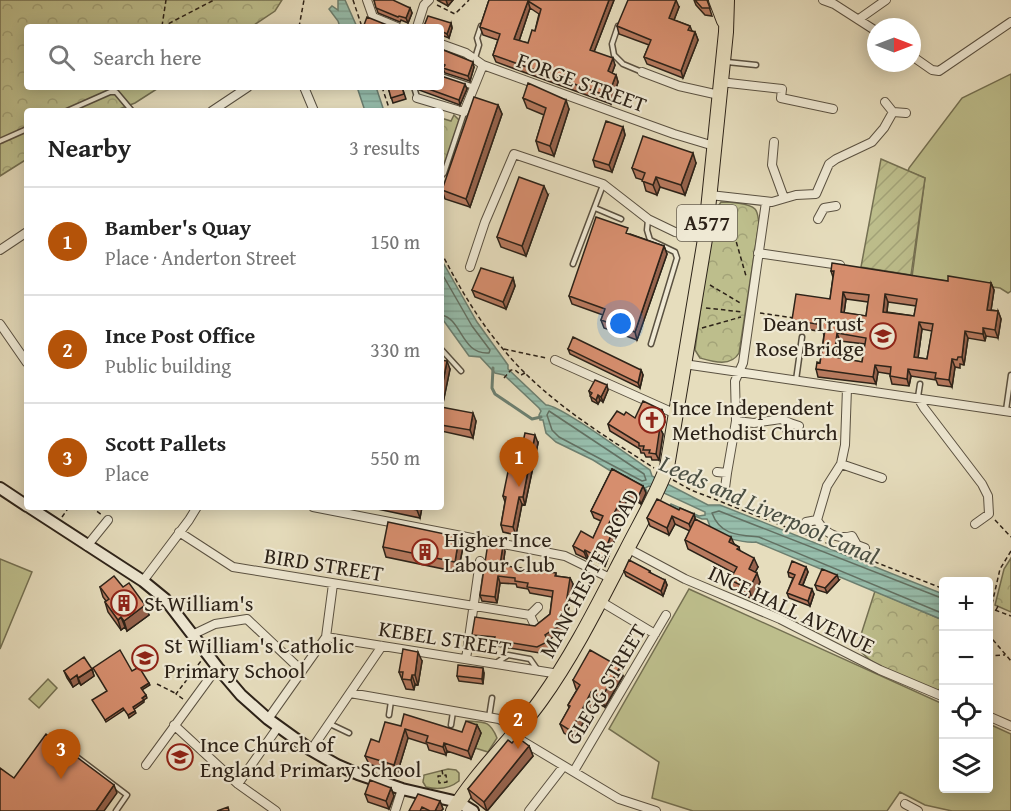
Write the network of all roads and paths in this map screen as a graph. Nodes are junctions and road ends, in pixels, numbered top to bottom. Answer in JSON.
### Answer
{"nodes":[{"id":1,"x":166,"y":0,"type":"edge"},
{"id":2,"x":214,"y":0,"type":"edge"},
{"id":3,"x":304,"y":0,"type":"edge"},
{"id":4,"x":353,"y":0,"type":"edge"},
{"id":5,"x":368,"y":0,"type":"edge"},
{"id":6,"x":427,"y":0,"type":"edge"},
{"id":7,"x":470,"y":0,"type":"edge"},
{"id":8,"x":716,"y":0,"type":"edge"},
{"id":9,"x":727,"y":0,"type":"edge"},
{"id":10,"x":823,"y":0,"type":"edge"},
{"id":11,"x":886,"y":0,"type":"edge"},
{"id":12,"x":622,"y":17,"type":"edge"},
{"id":13,"x":484,"y":19,"type":"edge"},
{"id":14,"x":859,"y":19,"type":"junction"},
{"id":15,"x":1011,"y":22,"type":"edge"},
{"id":16,"x":162,"y":24,"type":"edge"},
{"id":17,"x":168,"y":24,"type":"edge"},
{"id":18,"x":300,"y":24,"type":"edge"},
{"id":19,"x":361,"y":24,"type":"edge"},
{"id":20,"x":390,"y":24,"type":"edge"},
{"id":21,"x":418,"y":24,"type":"edge"},
{"id":22,"x":867,"y":25,"type":"edge"},
{"id":23,"x":726,"y":32,"type":"junction"},
{"id":24,"x":444,"y":45,"type":"edge"},
{"id":25,"x":475,"y":59,"type":"junction"},
{"id":26,"x":723,"y":62,"type":"junction"},
{"id":27,"x":921,"y":62,"type":"edge"},
{"id":28,"x":483,"y":65,"type":"junction"},
{"id":29,"x":756,"y":65,"type":"dead end"},
{"id":30,"x":642,"y":72,"type":"joint"},
{"id":31,"x":444,"y":77,"type":"edge"},
{"id":32,"x":474,"y":87,"type":"junction"},
{"id":33,"x":719,"y":88,"type":"junction"},
{"id":34,"x":244,"y":90,"type":"edge"},
{"id":35,"x":305,"y":90,"type":"edge"},
{"id":36,"x":383,"y":90,"type":"edge"},
{"id":37,"x":415,"y":90,"type":"edge"},
{"id":38,"x":417,"y":98,"type":"joint"},
{"id":39,"x":885,"y":102,"type":"dead end"},
{"id":40,"x":74,"y":108,"type":"edge"},
{"id":41,"x":129,"y":108,"type":"edge"},
{"id":42,"x":216,"y":108,"type":"edge"},
{"id":43,"x":313,"y":108,"type":"edge"},
{"id":44,"x":389,"y":108,"type":"edge"},
{"id":45,"x":833,"y":109,"type":"dead end"},
{"id":46,"x":465,"y":112,"type":"junction"},
{"id":47,"x":892,"y":112,"type":"junction"},
{"id":48,"x":906,"y":112,"type":"dead end"},
{"id":49,"x":24,"y":130,"type":"edge"},
{"id":50,"x":0,"y":141,"type":"edge"},
{"id":51,"x":774,"y":141,"type":"dead end"},
{"id":52,"x":714,"y":146,"type":"junction"},
{"id":53,"x":444,"y":173,"type":"edge"},
{"id":54,"x":603,"y":184,"type":"junction"},
{"id":55,"x":816,"y":194,"type":"junction"},
{"id":56,"x":716,"y":196,"type":"junction"},
{"id":57,"x":784,"y":198,"type":"junction"},
{"id":58,"x":766,"y":202,"type":"junction"},
{"id":59,"x":836,"y":206,"type":"dead end"},
{"id":60,"x":595,"y":208,"type":"junction"},
{"id":61,"x":824,"y":208,"type":"junction"},
{"id":62,"x":621,"y":219,"type":"dead end"},
{"id":63,"x":648,"y":219,"type":"junction"},
{"id":64,"x":818,"y":219,"type":"dead end"},
{"id":65,"x":24,"y":234,"type":"edge"},
{"id":66,"x":705,"y":239,"type":"junction"},
{"id":67,"x":0,"y":250,"type":"edge"},
{"id":68,"x":758,"y":253,"type":"junction"},
{"id":69,"x":444,"y":257,"type":"edge"},
{"id":70,"x":573,"y":264,"type":"dead end"},
{"id":71,"x":849,"y":266,"type":"edge"},
{"id":72,"x":470,"y":267,"type":"dead end"},
{"id":73,"x":746,"y":275,"type":"dead end"},
{"id":74,"x":699,"y":278,"type":"junction"},
{"id":75,"x":750,"y":312,"type":"junction"},
{"id":76,"x":0,"y":324,"type":"edge"},
{"id":77,"x":690,"y":332,"type":"junction"},
{"id":78,"x":802,"y":337,"type":"dead end"},
{"id":79,"x":651,"y":344,"type":"dead end"},
{"id":80,"x":502,"y":349,"type":"junction"},
{"id":81,"x":444,"y":351,"type":"edge"},
{"id":82,"x":24,"y":359,"type":"edge"},
{"id":83,"x":555,"y":360,"type":"joint"},
{"id":84,"x":684,"y":364,"type":"junction"},
{"id":85,"x":461,"y":371,"type":"dead end"},
{"id":86,"x":525,"y":372,"type":"junction"},
{"id":87,"x":739,"y":372,"type":"junction"},
{"id":88,"x":1011,"y":375,"type":"edge"},
{"id":89,"x":504,"y":378,"type":"dead end"},
{"id":90,"x":796,"y":380,"type":"junction"},
{"id":91,"x":920,"y":384,"type":"dead end"},
{"id":92,"x":847,"y":388,"type":"junction"},
{"id":93,"x":918,"y":398,"type":"junction"},
{"id":94,"x":1008,"y":411,"type":"edge"},
{"id":95,"x":676,"y":414,"type":"junction"},
{"id":96,"x":736,"y":421,"type":"junction"},
{"id":97,"x":799,"y":426,"type":"dead end"},
{"id":98,"x":841,"y":464,"type":"junction"},
{"id":99,"x":717,"y":472,"type":"dead end"},
{"id":100,"x":727,"y":473,"type":"junction"},
{"id":101,"x":664,"y":475,"type":"junction"},
{"id":102,"x":884,"y":479,"type":"dead end"},
{"id":103,"x":0,"y":488,"type":"edge"},
{"id":104,"x":725,"y":488,"type":"dead end"},
{"id":105,"x":24,"y":502,"type":"edge"},
{"id":106,"x":36,"y":510,"type":"edge"},
{"id":107,"x":67,"y":510,"type":"edge"},
{"id":108,"x":95,"y":510,"type":"edge"},
{"id":109,"x":195,"y":510,"type":"edge"},
{"id":110,"x":357,"y":511,"type":"edge"},
{"id":111,"x":989,"y":514,"type":"junction"},
{"id":112,"x":108,"y":520,"type":"joint"},
{"id":113,"x":817,"y":520,"type":"junction"},
{"id":114,"x":806,"y":522,"type":"dead end"},
{"id":115,"x":975,"y":524,"type":"dead end"},
{"id":116,"x":56,"y":525,"type":"junction"},
{"id":117,"x":179,"y":532,"type":"junction"},
{"id":118,"x":1011,"y":537,"type":"edge"},
{"id":119,"x":87,"y":546,"type":"junction"},
{"id":120,"x":627,"y":548,"type":"junction"},
{"id":121,"x":865,"y":548,"type":"dead end"},
{"id":122,"x":1011,"y":551,"type":"edge"},
{"id":123,"x":480,"y":561,"type":"dead end"},
{"id":124,"x":612,"y":579,"type":"junction"},
{"id":125,"x":143,"y":581,"type":"junction"},
{"id":126,"x":333,"y":584,"type":"junction"},
{"id":127,"x":939,"y":587,"type":"edge"},
{"id":128,"x":993,"y":595,"type":"edge"},
{"id":129,"x":600,"y":601,"type":"junction"},
{"id":130,"x":999,"y":604,"type":"dead end"},
{"id":131,"x":473,"y":607,"type":"junction"},
{"id":132,"x":538,"y":607,"type":"dead end"},
{"id":133,"x":996,"y":611,"type":"joint"},
{"id":134,"x":530,"y":615,"type":"junction"},
{"id":135,"x":666,"y":615,"type":"dead end"},
{"id":136,"x":1011,"y":616,"type":"edge"},
{"id":137,"x":535,"y":626,"type":"edge"},
{"id":138,"x":194,"y":634,"type":"junction"},
{"id":139,"x":655,"y":634,"type":"junction"},
{"id":140,"x":326,"y":637,"type":"junction"},
{"id":141,"x":993,"y":640,"type":"edge"},
{"id":142,"x":382,"y":646,"type":"junction"},
{"id":143,"x":207,"y":654,"type":"junction"},
{"id":144,"x":1006,"y":655,"type":"junction"},
{"id":145,"x":993,"y":656,"type":"edge"},
{"id":146,"x":466,"y":659,"type":"junction"},
{"id":147,"x":1011,"y":661,"type":"edge"},
{"id":148,"x":302,"y":671,"type":"junction"},
{"id":149,"x":559,"y":674,"type":"junction"},
{"id":150,"x":211,"y":676,"type":"dead end"},
{"id":151,"x":157,"y":684,"type":"dead end"},
{"id":152,"x":350,"y":693,"type":"junction"},
{"id":153,"x":176,"y":694,"type":"junction"},
{"id":154,"x":939,"y":695,"type":"edge"},
{"id":155,"x":492,"y":698,"type":"dead end"},
{"id":156,"x":391,"y":701,"type":"junction"},
{"id":157,"x":189,"y":704,"type":"junction"},
{"id":158,"x":453,"y":711,"type":"junction"},
{"id":159,"x":389,"y":715,"type":"dead end"},
{"id":160,"x":489,"y":717,"type":"junction"},
{"id":161,"x":993,"y":718,"type":"edge"},
{"id":162,"x":268,"y":719,"type":"junction"},
{"id":163,"x":329,"y":723,"type":"junction"},
{"id":164,"x":174,"y":725,"type":"junction"},
{"id":165,"x":451,"y":725,"type":"dead end"},
{"id":166,"x":1011,"y":726,"type":"edge"},
{"id":167,"x":278,"y":727,"type":"junction"},
{"id":168,"x":349,"y":733,"type":"dead end"},
{"id":169,"x":516,"y":733,"type":"junction"},
{"id":170,"x":53,"y":739,"type":"edge"},
{"id":171,"x":310,"y":750,"type":"junction"},
{"id":172,"x":146,"y":765,"type":"dead end"},
{"id":173,"x":563,"y":767,"type":"junction"},
{"id":174,"x":442,"y":770,"type":"dead end"},
{"id":175,"x":574,"y":771,"type":"junction"},
{"id":176,"x":443,"y":776,"type":"junction"},
{"id":177,"x":443,"y":783,"type":"junction"},
{"id":178,"x":237,"y":784,"type":"junction"},
{"id":179,"x":444,"y":788,"type":"dead end"},
{"id":180,"x":402,"y":789,"type":"junction"},
{"id":181,"x":905,"y":804,"type":"dead end"},
{"id":182,"x":456,"y":807,"type":"edge"},
{"id":183,"x":635,"y":808,"type":"edge"},
{"id":184,"x":116,"y":811,"type":"edge"},
{"id":185,"x":276,"y":811,"type":"edge"},
{"id":186,"x":395,"y":811,"type":"edge"},
{"id":187,"x":473,"y":811,"type":"edge"},
{"id":188,"x":529,"y":811,"type":"edge"},
{"id":189,"x":656,"y":811,"type":"edge"},
{"id":190,"x":918,"y":811,"type":"edge"}],
"edges":[{"from":1,"to":16,"type":"path"},
{"from":2,"to":17,"type":"path"},
{"from":3,"to":18,"type":"path"},
{"from":4,"to":19,"type":"path"},
{"from":5,"to":20,"type":"street"},
{"from":6,"to":7,"type":"path"},
{"from":6,"to":21,"type":"street"},
{"from":8,"to":23,"type":"highway"},
{"from":9,"to":23,"type":"highway","name":"MANCHESTER ROAD","number":"A577"},
{"from":10,"to":14,"type":"street"},
{"from":11,"to":14,"type":"street"},
{"from":12,"to":30,"type":"lane"},
{"from":13,"to":25,"type":"lane"},
{"from":14,"to":22,"type":"street"},
{"from":15,"to":27,"type":"street"},
{"from":23,"to":26,"type":"highway","name":"MANCHESTER ROAD","number":"A577"},
{"from":24,"to":25,"type":"street","name":"FORGE STREET"},
{"from":25,"to":28,"type":"street","name":"FORGE STREET"},
{"from":26,"to":29,"type":"lane"},
{"from":26,"to":33,"type":"highway","name":"MANCHESTER ROAD","number":"A577"},
{"from":28,"to":32,"type":"street"},
{"from":28,"to":52,"type":"street","name":"FORGE STREET"},
{"from":30,"to":33,"type":"street"},
{"from":31,"to":32,"type":"lane"},
{"from":32,"to":46,"type":"street"},
{"from":33,"to":45,"type":"street"},
{"from":33,"to":52,"type":"highway","name":"MANCHESTER ROAD","number":"A577"},
{"from":34,"to":42,"type":"street"},
{"from":35,"to":43,"type":"street"},
{"from":36,"to":44,"type":"path"},
{"from":37,"to":38,"type":"lane"},
{"from":38,"to":46,"type":"street"},
{"from":39,"to":47,"type":"street"},
{"from":40,"to":41,"type":"lane"},
{"from":46,"to":53,"type":"lane"},
{"from":47,"to":48,"type":"street"},
{"from":47,"to":55,"type":"street"},
{"from":49,"to":50,"type":"lane"},
{"from":51,"to":57,"type":"street"},
{"from":52,"to":56,"type":"highway","name":"MANCHESTER ROAD","number":"A577"},
{"from":54,"to":60,"type":"lane"},
{"from":54,"to":63,"type":"street"},
{"from":54,"to":72,"type":"street"},
{"from":55,"to":57,"type":"street"},
{"from":55,"to":61,"type":"street"},
{"from":56,"to":58,"type":"street"},
{"from":56,"to":66,"type":"highway","name":"MANCHESTER ROAD","number":"A577"},
{"from":56,"to":73,"type":"path"},
{"from":57,"to":58,"type":"street"},
{"from":58,"to":68,"type":"street"},
{"from":59,"to":61,"type":"street"},
{"from":60,"to":62,"type":"lane"},
{"from":60,"to":70,"type":"lane"},
{"from":61,"to":64,"type":"street"},
{"from":63,"to":66,"type":"street"},
{"from":63,"to":79,"type":"lane"},
{"from":65,"to":67,"type":"street"},
{"from":66,"to":74,"type":"highway","name":"MANCHESTER ROAD","number":"A577"},
{"from":68,"to":71,"type":"street"},
{"from":68,"to":75,"type":"street"},
{"from":69,"to":80,"type":"path"},
{"from":74,"to":75,"type":"path"},
{"from":74,"to":77,"type":"highway","name":"MANCHESTER ROAD","number":"A577"},
{"from":75,"to":77,"type":"path"},
{"from":75,"to":87,"type":"street"},
{"from":76,"to":82,"type":"street"},
{"from":77,"to":84,"type":"highway","name":"MANCHESTER ROAD","number":"A577"},
{"from":78,"to":90,"type":"lane"},
{"from":80,"to":83,"type":"path"},
{"from":80,"to":86,"type":"path"},
{"from":81,"to":85,"type":"lane"},
{"from":83,"to":95,"type":"street"},
{"from":84,"to":87,"type":"street"},
{"from":84,"to":95,"type":"highway","name":"MANCHESTER ROAD","number":"A577"},
{"from":86,"to":89,"type":"path"},
{"from":86,"to":101,"type":"path"},
{"from":87,"to":90,"type":"street"},
{"from":87,"to":96,"type":"street"},
{"from":88,"to":94,"type":"lane"},
{"from":90,"to":92,"type":"street"},
{"from":91,"to":93,"type":"lane"},
{"from":92,"to":93,"type":"street"},
{"from":92,"to":98,"type":"street"},
{"from":93,"to":94,"type":"street"},
{"from":93,"to":111,"type":"street"},
{"from":95,"to":101,"type":"highway","name":"MANCHESTER ROAD","number":"A577"},
{"from":96,"to":97,"type":"street"},
{"from":96,"to":100,"type":"street"},
{"from":98,"to":102,"type":"street"},
{"from":98,"to":113,"type":"street"},
{"from":99,"to":100,"type":"street"},
{"from":100,"to":104,"type":"street"},
{"from":101,"to":120,"type":"highway","name":"MANCHESTER ROAD","number":"A577"},
{"from":101,"to":127,"type":"path"},
{"from":103,"to":105,"type":"street"},
{"from":106,"to":116,"type":"street"},
{"from":107,"to":116,"type":"path"},
{"from":108,"to":112,"type":"path"},
{"from":109,"to":117,"type":"street"},
{"from":110,"to":124,"type":"street"},
{"from":111,"to":115,"type":"street"},
{"from":111,"to":118,"type":"path"},
{"from":112,"to":119,"type":"street"},
{"from":113,"to":114,"type":"street"},
{"from":113,"to":121,"type":"street"},
{"from":116,"to":119,"type":"street"},
{"from":117,"to":125,"type":"street"},
{"from":117,"to":126,"type":"street","name":"BIRD STREET"},
{"from":119,"to":125,"type":"street"},
{"from":120,"to":124,"type":"highway","name":"MANCHESTER ROAD","number":"A577"},
{"from":120,"to":154,"type":"street","name":"INCE HALL AVENUE"},
{"from":122,"to":128,"type":"path"},
{"from":123,"to":131,"type":"street"},
{"from":124,"to":129,"type":"highway","name":"MANCHESTER ROAD","number":"A577"},
{"from":125,"to":138,"type":"street"},
{"from":126,"to":131,"type":"street","name":"BIRD STREET"},
{"from":126,"to":140,"type":"street"},
{"from":129,"to":139,"type":"street"},
{"from":129,"to":149,"type":"highway","name":"MANCHESTER ROAD","number":"A577"},
{"from":130,"to":133,"type":"path"},
{"from":131,"to":134,"type":"street","name":"BIRD STREET"},
{"from":131,"to":146,"type":"street"},
{"from":132,"to":134,"type":"street"},
{"from":133,"to":136,"type":"path"},
{"from":134,"to":137,"type":"street"},
{"from":135,"to":139,"type":"street","name":"GLEGG STREET"},
{"from":138,"to":143,"type":"street"},
{"from":138,"to":148,"type":"street"},
{"from":139,"to":175,"type":"street","name":"GLEGG STREET"},
{"from":140,"to":142,"type":"street","name":"KEBEL STREET"},
{"from":140,"to":148,"type":"street"},
{"from":141,"to":144,"type":"path"},
{"from":142,"to":146,"type":"street","name":"KEBEL STREET"},
{"from":142,"to":152,"type":"street"},
{"from":143,"to":153,"type":"path"},
{"from":143,"to":162,"type":"street"},
{"from":144,"to":145,"type":"path"},
{"from":144,"to":147,"type":"path"},
{"from":146,"to":149,"type":"street","name":"KEBEL STREET"},
{"from":148,"to":162,"type":"street"},
{"from":149,"to":169,"type":"highway","name":"MANCHESTER ROAD","number":"A577"},
{"from":150,"to":157,"type":"street"},
{"from":151,"to":153,"type":"path"},
{"from":152,"to":156,"type":"street"},
{"from":152,"to":163,"type":"street"},
{"from":153,"to":157,"type":"path"},
{"from":155,"to":160,"type":"lane"},
{"from":156,"to":158,"type":"street"},
{"from":156,"to":159,"type":"lane"},
{"from":157,"to":164,"type":"street"},
{"from":158,"to":160,"type":"street"},
{"from":158,"to":165,"type":"lane"},
{"from":160,"to":169,"type":"street"},
{"from":161,"to":166,"type":"street"},
{"from":162,"to":167,"type":"street"},
{"from":163,"to":168,"type":"lane"},
{"from":163,"to":171,"type":"street"},
{"from":164,"to":172,"type":"street"},
{"from":164,"to":178,"type":"street"},
{"from":167,"to":171,"type":"street"},
{"from":167,"to":178,"type":"street"},
{"from":169,"to":173,"type":"street"},
{"from":169,"to":182,"type":"highway","name":"MANCHESTER ROAD","number":"A577"},
{"from":170,"to":184,"type":"lane"},
{"from":171,"to":180,"type":"street"},
{"from":173,"to":175,"type":"street"},
{"from":173,"to":188,"type":"street"},
{"from":174,"to":176,"type":"path"},
{"from":175,"to":183,"type":"street"},
{"from":176,"to":177,"type":"path"},
{"from":176,"to":177,"type":"path"},
{"from":177,"to":179,"type":"path"},
{"from":178,"to":185,"type":"street"},
{"from":180,"to":182,"type":"street"},
{"from":180,"to":186,"type":"street"},
{"from":181,"to":190,"type":"street"},
{"from":182,"to":187,"type":"street"},
{"from":183,"to":189,"type":"street"}]}
